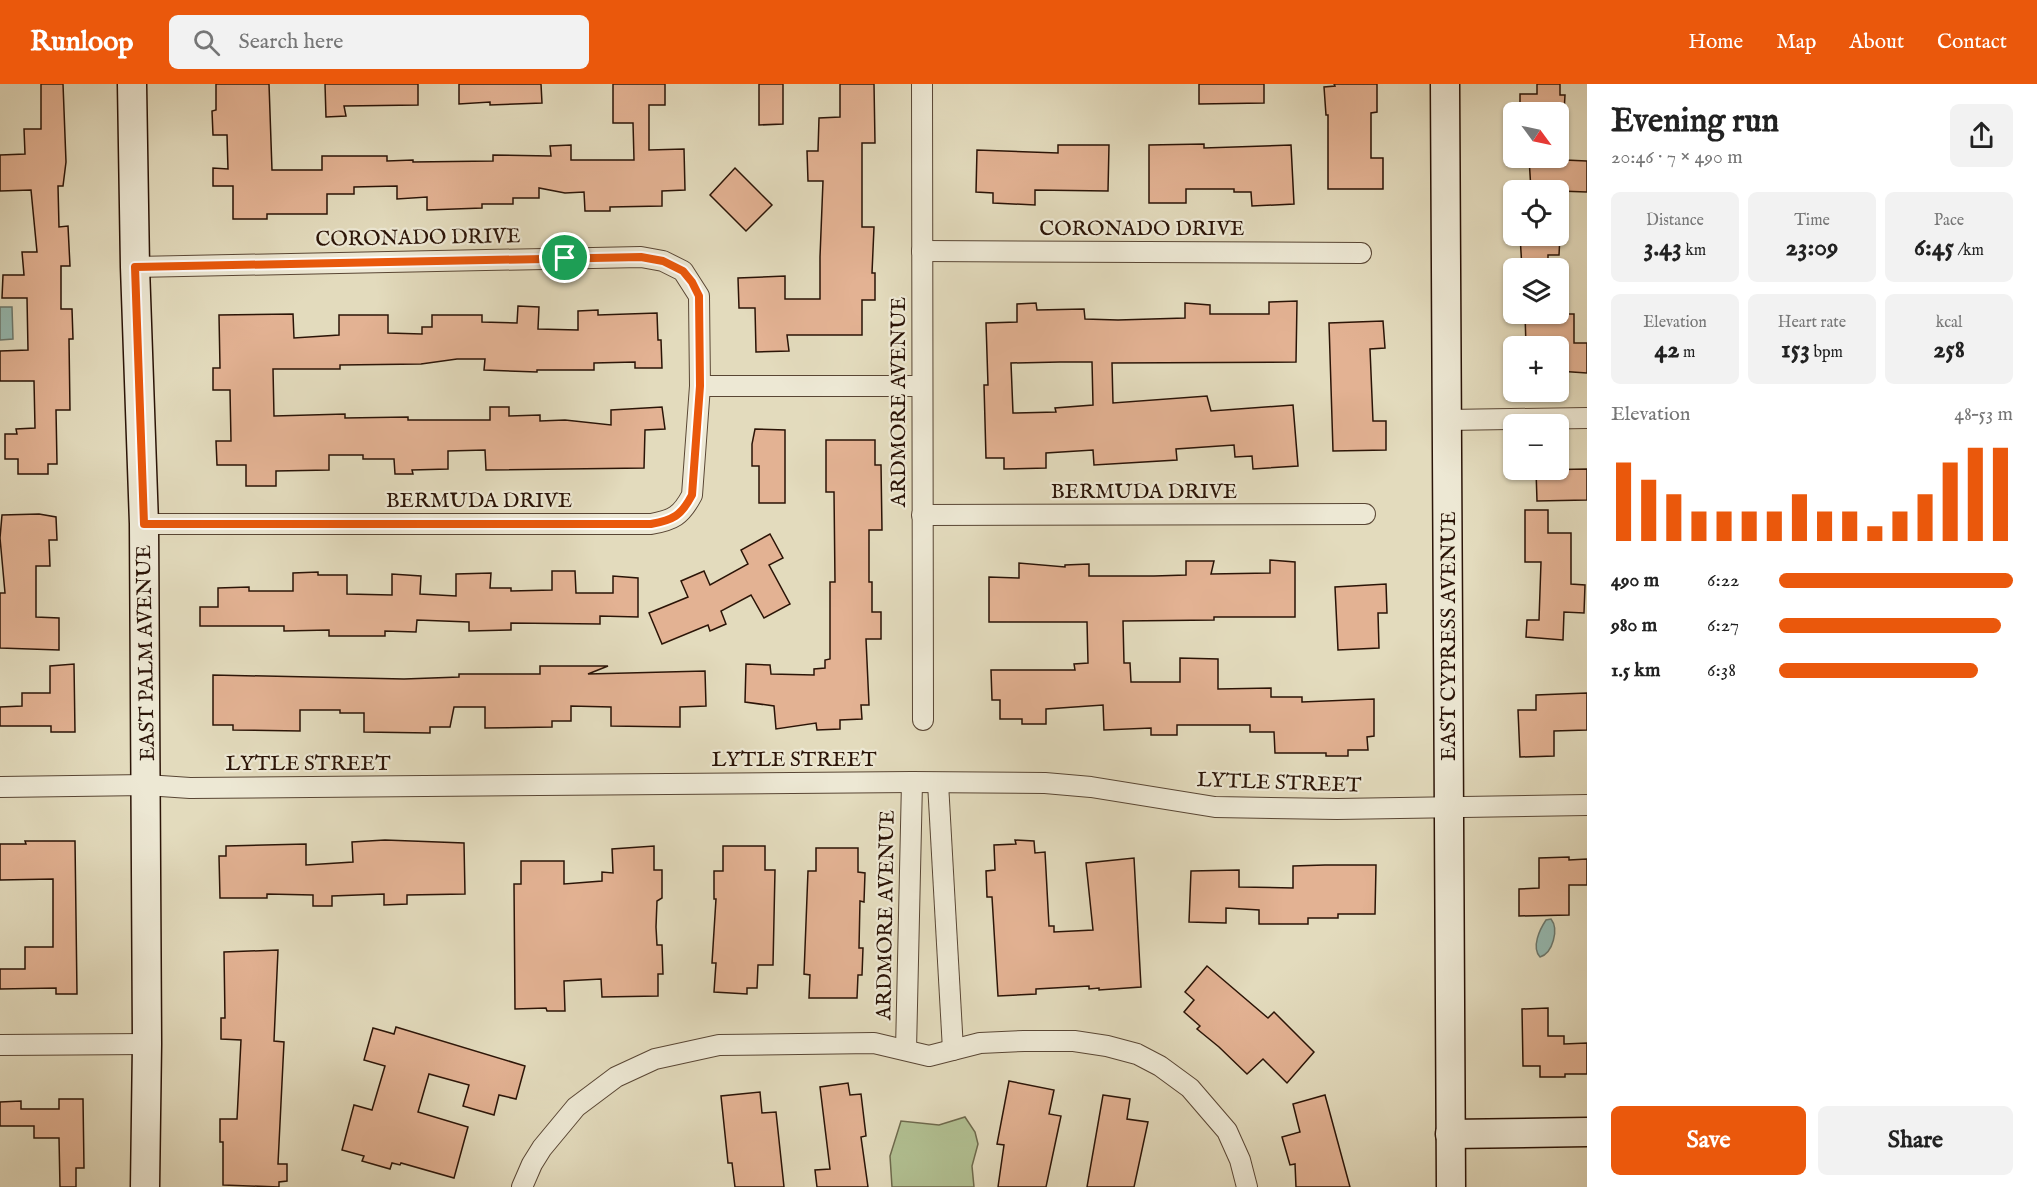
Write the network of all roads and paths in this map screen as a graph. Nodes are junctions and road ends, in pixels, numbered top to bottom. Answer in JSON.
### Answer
{"nodes":[{"id":1,"x":132,"y":84,"type":"edge"},
{"id":2,"x":922,"y":84,"type":"edge"},
{"id":3,"x":1445,"y":84,"type":"edge"},
{"id":4,"x":922,"y":251,"type":"junction"},
{"id":5,"x":1361,"y":254,"type":"dead end"},
{"id":6,"x":135,"y":267,"type":"junction"},
{"id":7,"x":700,"y":386,"type":"junction"},
{"id":8,"x":921,"y":386,"type":"junction"},
{"id":9,"x":1587,"y":418,"type":"edge"},
{"id":10,"x":1447,"y":420,"type":"junction"},
{"id":11,"x":1365,"y":514,"type":"dead end"},
{"id":12,"x":922,"y":515,"type":"junction"},
{"id":13,"x":144,"y":524,"type":"junction"},
{"id":14,"x":923,"y":720,"type":"dead end"},
{"id":15,"x":912,"y":782,"type":"junction"},
{"id":16,"x":938,"y":783,"type":"junction"},
{"id":17,"x":146,"y":785,"type":"junction"},
{"id":18,"x":0,"y":788,"type":"edge"},
{"id":19,"x":1587,"y":805,"type":"edge"},
{"id":20,"x":1449,"y":807,"type":"junction"},
{"id":21,"x":147,"y":1044,"type":"junction"},
{"id":22,"x":0,"y":1045,"type":"edge"},
{"id":23,"x":906,"y":1050,"type":"junction"},
{"id":24,"x":954,"y":1050,"type":"junction"},
{"id":25,"x":1587,"y":1132,"type":"edge"},
{"id":26,"x":1450,"y":1134,"type":"junction"},
{"id":27,"x":145,"y":1187,"type":"edge"},
{"id":28,"x":522,"y":1187,"type":"edge"},
{"id":29,"x":1247,"y":1187,"type":"edge"},
{"id":30,"x":1451,"y":1187,"type":"edge"}],
"edges":[{"from":1,"to":6,"type":"main road","name":"EAST PALM AVENUE"},
{"from":2,"to":4,"type":"street","name":"ARDMORE AVENUE"},
{"from":3,"to":10,"type":"main road","name":"EAST CYPRESS AVENUE"},
{"from":4,"to":5,"type":"street","name":"CORONADO DRIVE"},
{"from":4,"to":8,"type":"street","name":"ARDMORE AVENUE"},
{"from":6,"to":7,"type":"street","name":"CORONADO DRIVE"},
{"from":6,"to":13,"type":"main road","name":"EAST PALM AVENUE"},
{"from":7,"to":8,"type":"street"},
{"from":7,"to":13,"type":"street","name":"BERMUDA DRIVE"},
{"from":8,"to":12,"type":"street","name":"ARDMORE AVENUE"},
{"from":9,"to":10,"type":"street"},
{"from":10,"to":20,"type":"main road","name":"EAST CYPRESS AVENUE"},
{"from":11,"to":12,"type":"street","name":"BERMUDA DRIVE"},
{"from":12,"to":14,"type":"street","name":"ARDMORE AVENUE"},
{"from":13,"to":17,"type":"main road","name":"EAST PALM AVENUE"},
{"from":15,"to":16,"type":"street","name":"LYTLE STREET"},
{"from":15,"to":17,"type":"street","name":"LYTLE STREET"},
{"from":15,"to":23,"type":"street","name":"ARDMORE AVENUE"},
{"from":16,"to":20,"type":"street","name":"LYTLE STREET"},
{"from":16,"to":24,"type":"street"},
{"from":17,"to":18,"type":"street","name":"LYTLE STREET"},
{"from":17,"to":21,"type":"main road","name":"EAST PALM AVENUE"},
{"from":19,"to":20,"type":"street","name":"LYTLE STREET"},
{"from":20,"to":26,"type":"main road","name":"EAST CYPRESS AVENUE"},
{"from":21,"to":22,"type":"street"},
{"from":21,"to":27,"type":"main road","name":"EAST PALM AVENUE"},
{"from":23,"to":24,"type":"street"},
{"from":23,"to":28,"type":"street"},
{"from":24,"to":29,"type":"street"},
{"from":25,"to":26,"type":"main road"},
{"from":26,"to":30,"type":"main road","name":"EAST CYPRESS AVENUE"}]}
